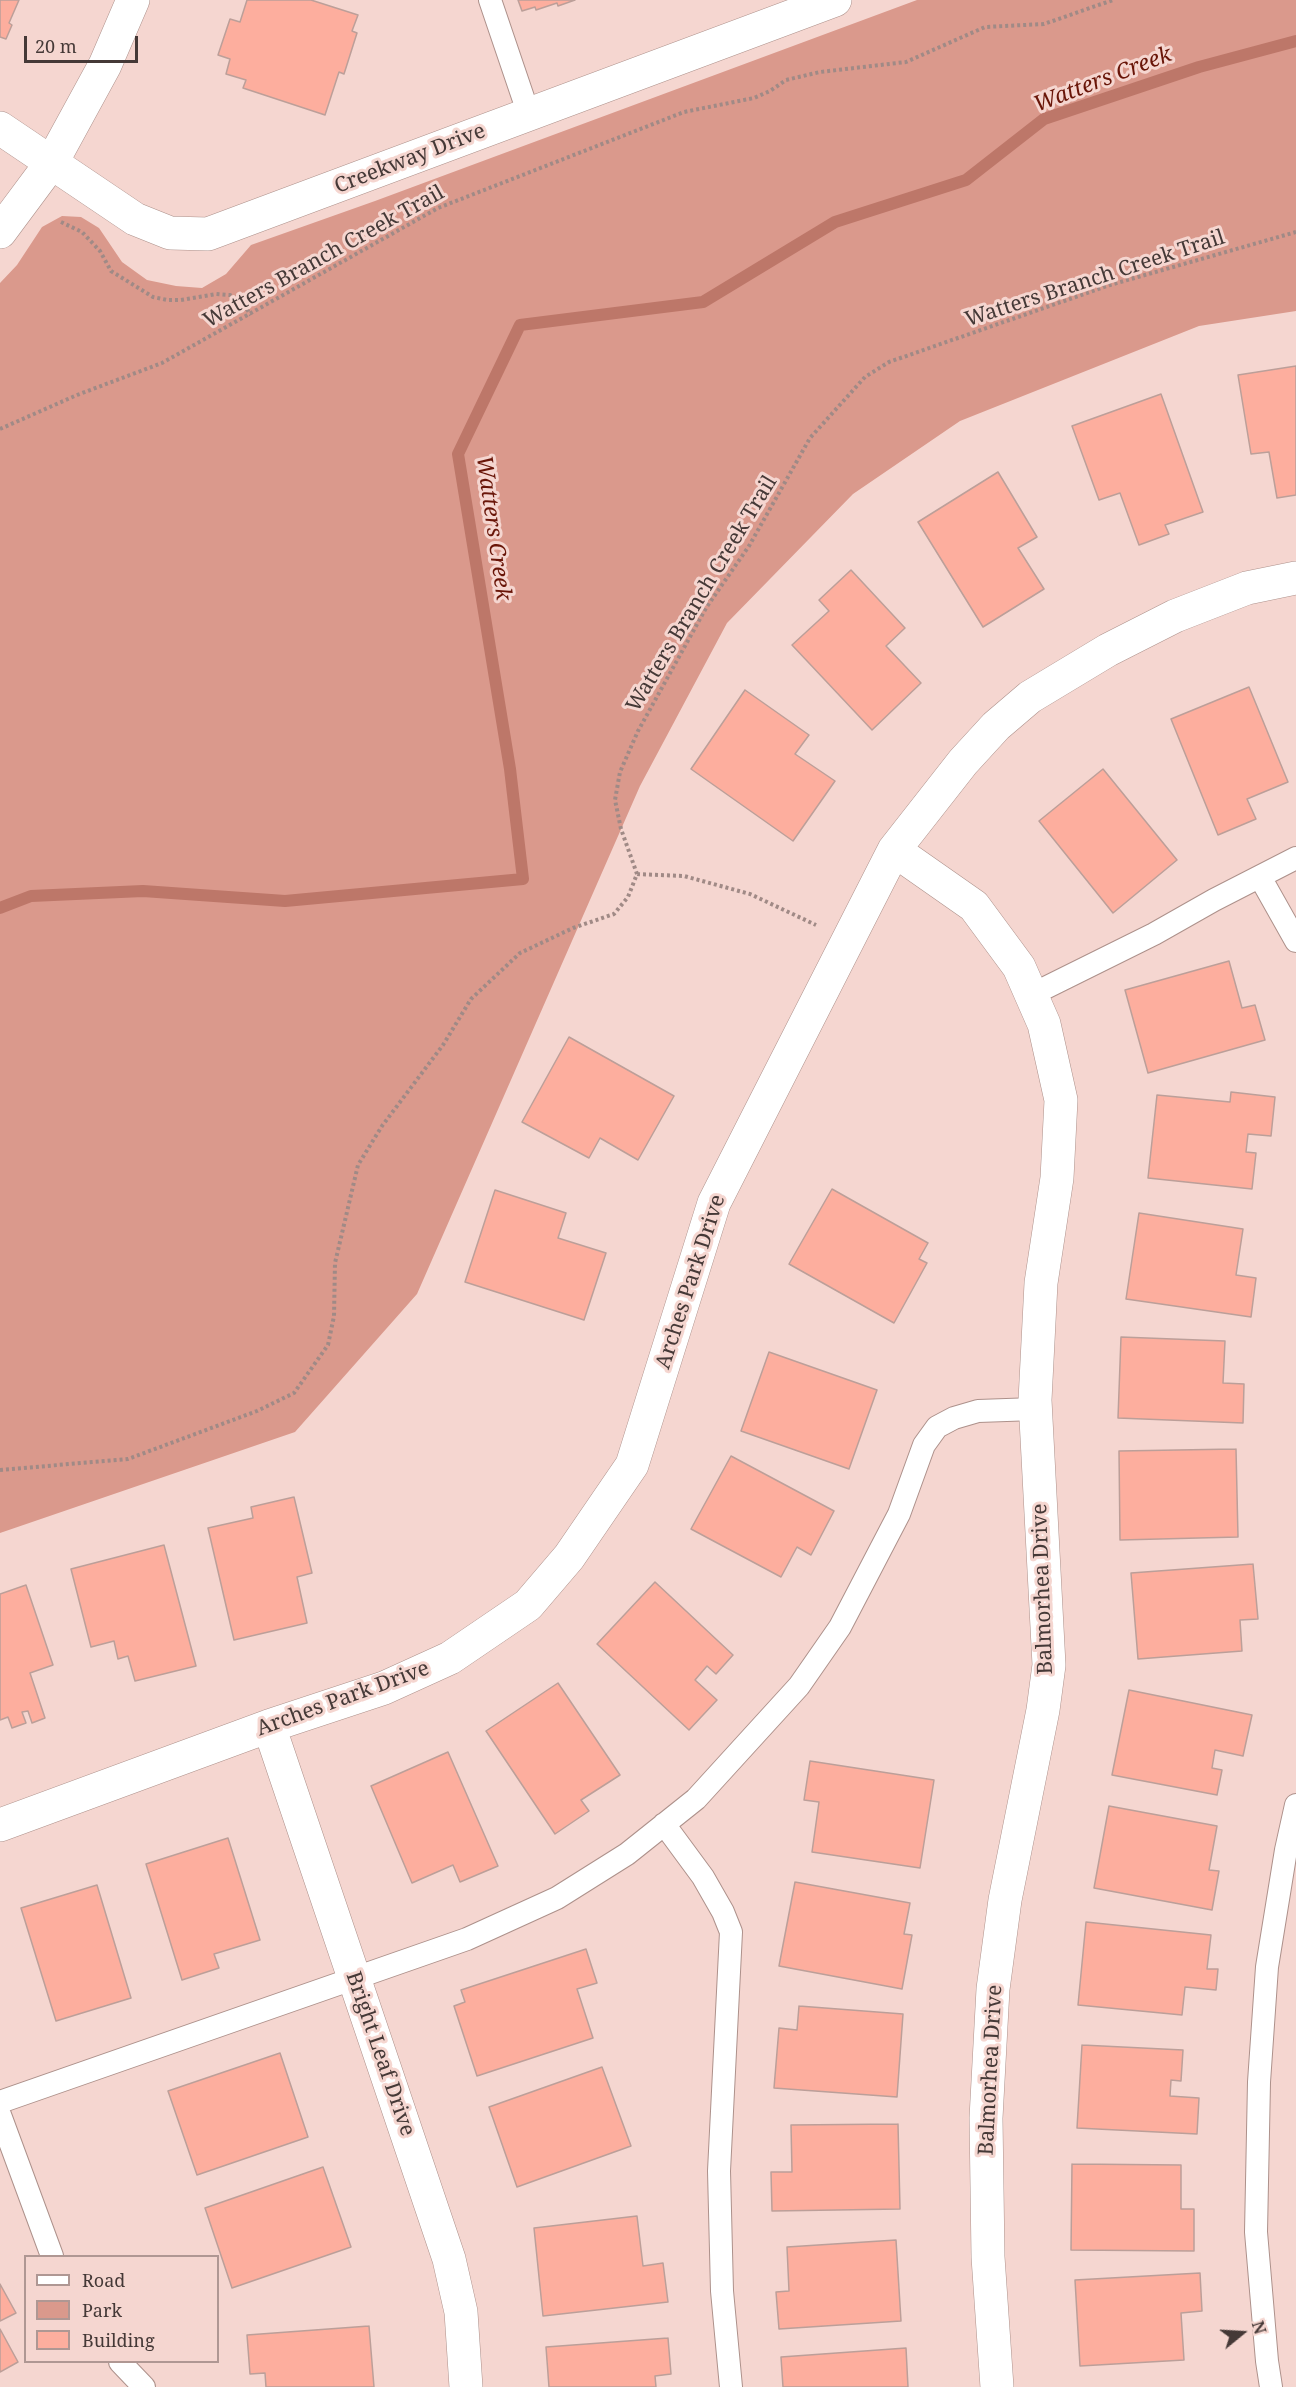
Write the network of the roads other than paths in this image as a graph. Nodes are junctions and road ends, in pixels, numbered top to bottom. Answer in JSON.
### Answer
{"nodes":[{"id":1,"x":133,"y":0,"type":"edge"},
{"id":2,"x":490,"y":0,"type":"edge"},
{"id":3,"x":835,"y":0,"type":"edge"},
{"id":4,"x":529,"y":115,"type":"junction"},
{"id":5,"x":0,"y":128,"type":"edge"},
{"id":6,"x":52,"y":162,"type":"junction"},
{"id":7,"x":0,"y":232,"type":"edge"},
{"id":8,"x":1296,"y":578,"type":"edge"},
{"id":9,"x":894,"y":850,"type":"junction"},
{"id":10,"x":1296,"y":858,"type":"edge"},
{"id":11,"x":1260,"y":877,"type":"junction"},
{"id":12,"x":1296,"y":941,"type":"edge"},
{"id":13,"x":1031,"y":995,"type":"junction"},
{"id":14,"x":1035,"y":1410,"type":"junction"},
{"id":15,"x":269,"y":1726,"type":"junction"},
{"id":16,"x":1296,"y":1805,"type":"edge"},
{"id":17,"x":664,"y":1824,"type":"junction"},
{"id":18,"x":0,"y":1825,"type":"edge"},
{"id":19,"x":354,"y":1978,"type":"junction"},
{"id":20,"x":0,"y":2102,"type":"edge"},
{"id":21,"x":0,"y":2115,"type":"edge"},
{"id":22,"x":52,"y":2255,"type":"edge"},
{"id":23,"x":122,"y":2363,"type":"edge"},
{"id":24,"x":144,"y":2387,"type":"edge"},
{"id":25,"x":466,"y":2387,"type":"edge"},
{"id":26,"x":731,"y":2387,"type":"edge"},
{"id":27,"x":997,"y":2387,"type":"edge"},
{"id":28,"x":1271,"y":2387,"type":"edge"}],
"edges":[{"from":1,"to":6,"type":"street"},
{"from":2,"to":4,"type":"lane"},
{"from":3,"to":4,"type":"street","name":"Creekway Drive"},
{"from":4,"to":6,"type":"street","name":"Creekway Drive"},
{"from":5,"to":6,"type":"street","name":"Creekway Drive"},
{"from":6,"to":7,"type":"street"},
{"from":8,"to":9,"type":"street","name":"Arches Park Drive"},
{"from":9,"to":13,"type":"street","name":"Balmorhea Drive"},
{"from":9,"to":15,"type":"street","name":"Arches Park Drive"},
{"from":10,"to":11,"type":"lane"},
{"from":11,"to":12,"type":"lane"},
{"from":11,"to":13,"type":"lane"},
{"from":13,"to":14,"type":"street","name":"Balmorhea Drive"},
{"from":14,"to":17,"type":"lane"},
{"from":14,"to":27,"type":"street","name":"Balmorhea Drive"},
{"from":15,"to":18,"type":"street","name":"Arches Park Drive"},
{"from":15,"to":19,"type":"street","name":"Bright Leaf Drive"},
{"from":16,"to":28,"type":"lane"},
{"from":17,"to":19,"type":"lane"},
{"from":17,"to":26,"type":"lane"},
{"from":19,"to":20,"type":"lane"},
{"from":19,"to":25,"type":"street","name":"Bright Leaf Drive"},
{"from":21,"to":22,"type":"lane"},
{"from":23,"to":24,"type":"lane"}]}
